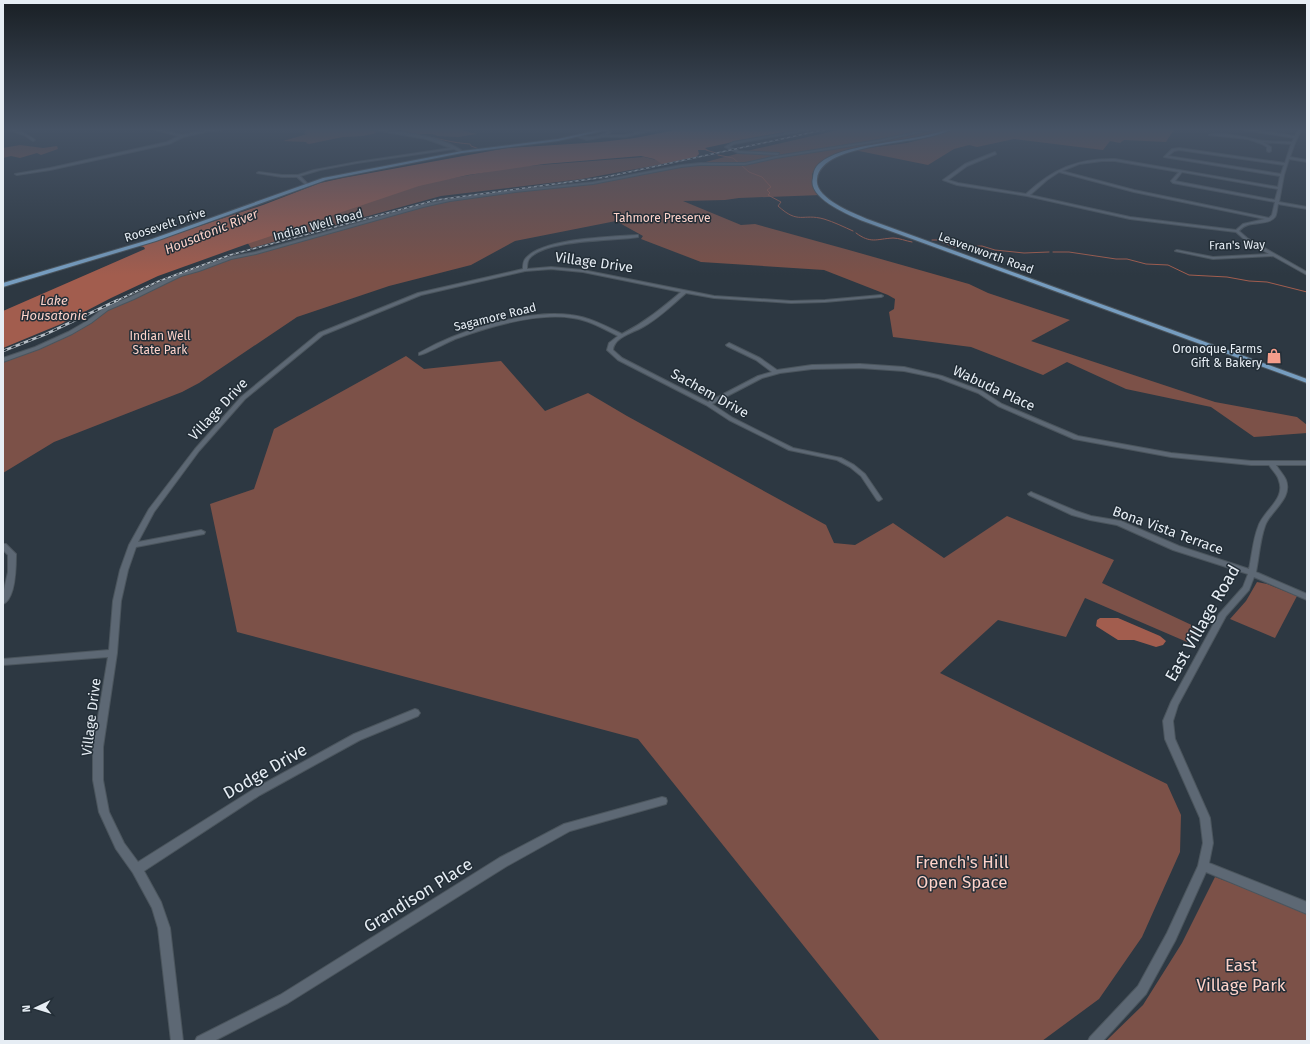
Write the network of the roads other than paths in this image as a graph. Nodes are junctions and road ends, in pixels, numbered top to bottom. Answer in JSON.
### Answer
{"nodes":[{"id":1,"x":298,"y":176,"type":"edge"},
{"id":2,"x":338,"y":177,"type":"edge"},
{"id":3,"x":626,"y":177,"type":"edge"},
{"id":4,"x":815,"y":177,"type":"edge"},
{"id":5,"x":950,"y":177,"type":"edge"},
{"id":6,"x":1049,"y":177,"type":"edge"},
{"id":7,"x":1079,"y":177,"type":"edge"},
{"id":8,"x":1176,"y":177,"type":"edge"},
{"id":9,"x":1214,"y":177,"type":"edge"},
{"id":10,"x":1282,"y":177,"type":"edge"},
{"id":11,"x":307,"y":185,"type":"junction"},
{"id":12,"x":1280,"y":188,"type":"junction"},
{"id":13,"x":1027,"y":195,"type":"junction"},
{"id":14,"x":1277,"y":202,"type":"junction"},
{"id":15,"x":1307,"y":208,"type":"edge"},
{"id":16,"x":1270,"y":219,"type":"junction"},
{"id":17,"x":1237,"y":231,"type":"junction"},
{"id":18,"x":637,"y":236,"type":"dead end"},
{"id":19,"x":1177,"y":251,"type":"dead end"},
{"id":20,"x":1273,"y":255,"type":"junction"},
{"id":21,"x":525,"y":270,"type":"junction"},
{"id":22,"x":1307,"y":274,"type":"edge"},
{"id":23,"x":3,"y":285,"type":"edge"},
{"id":24,"x":684,"y":292,"type":"junction"},
{"id":25,"x":881,"y":296,"type":"dead end"},
{"id":26,"x":622,"y":336,"type":"junction"},
{"id":27,"x":729,"y":345,"type":"dead end"},
{"id":28,"x":421,"y":354,"type":"dead end"},
{"id":29,"x":3,"y":360,"type":"edge"},
{"id":30,"x":776,"y":372,"type":"junction"},
{"id":31,"x":1307,"y":381,"type":"edge"},
{"id":32,"x":708,"y":404,"type":"junction"},
{"id":33,"x":1307,"y":463,"type":"edge"},
{"id":34,"x":1272,"y":464,"type":"junction"},
{"id":35,"x":1031,"y":494,"type":"dead end"},
{"id":36,"x":879,"y":499,"type":"dead end"},
{"id":37,"x":201,"y":532,"type":"dead end"},
{"id":38,"x":133,"y":545,"type":"junction"},
{"id":39,"x":3,"y":546,"type":"edge"},
{"id":40,"x":1252,"y":573,"type":"junction"},
{"id":41,"x":1307,"y":597,"type":"edge"},
{"id":42,"x":3,"y":601,"type":"edge"},
{"id":43,"x":113,"y":653,"type":"junction"},
{"id":44,"x":3,"y":662,"type":"edge"},
{"id":45,"x":415,"y":713,"type":"dead end"},
{"id":46,"x":662,"y":801,"type":"dead end"},
{"id":47,"x":1203,"y":866,"type":"junction"},
{"id":48,"x":136,"y":869,"type":"junction"},
{"id":49,"x":1307,"y":908,"type":"edge"},
{"id":50,"x":178,"y":1041,"type":"edge"},
{"id":51,"x":201,"y":1041,"type":"edge"},
{"id":52,"x":1094,"y":1041,"type":"edge"}],
"edges":[{"from":1,"to":11,"type":"street"},
{"from":2,"to":11,"type":"main road","name":"Roosevelt Drive"},
{"from":3,"to":29,"type":"street","name":"Indian Well Road"},
{"from":4,"to":31,"type":"main road","name":"Leavenworth Road"},
{"from":5,"to":13,"type":"street"},
{"from":6,"to":13,"type":"street"},
{"from":7,"to":16,"type":"street"},
{"from":8,"to":14,"type":"street"},
{"from":9,"to":12,"type":"street"},
{"from":10,"to":12,"type":"street"},
{"from":11,"to":23,"type":"main road","name":"Roosevelt Drive"},
{"from":12,"to":14,"type":"street"},
{"from":13,"to":17,"type":"street"},
{"from":14,"to":15,"type":"street"},
{"from":14,"to":16,"type":"street"},
{"from":16,"to":17,"type":"street"},
{"from":17,"to":20,"type":"street"},
{"from":18,"to":21,"type":"street"},
{"from":19,"to":20,"type":"street","name":"Fran's Way"},
{"from":20,"to":22,"type":"street"},
{"from":21,"to":24,"type":"street","name":"Village Drive"},
{"from":21,"to":38,"type":"street","name":"Village Drive"},
{"from":24,"to":25,"type":"street","name":"Village Drive"},
{"from":24,"to":26,"type":"street","name":"Sachem Drive"},
{"from":26,"to":28,"type":"street","name":"Sagamore Road"},
{"from":26,"to":32,"type":"street","name":"Sachem Drive"},
{"from":27,"to":30,"type":"street"},
{"from":30,"to":32,"type":"street","name":"Wabuda Place"},
{"from":30,"to":34,"type":"street","name":"Wabuda Place"},
{"from":32,"to":36,"type":"street","name":"Sachem Drive"},
{"from":33,"to":34,"type":"street"},
{"from":34,"to":40,"type":"street","name":"East Village Road"},
{"from":35,"to":40,"type":"street","name":"Bona Vista Terrace"},
{"from":37,"to":38,"type":"street"},
{"from":38,"to":43,"type":"street","name":"Village Drive"},
{"from":39,"to":42,"type":"street"},
{"from":40,"to":41,"type":"street","name":"Bona Vista Terrace"},
{"from":40,"to":47,"type":"street","name":"East Village Road"},
{"from":43,"to":44,"type":"street"},
{"from":43,"to":48,"type":"street","name":"Village Drive"},
{"from":45,"to":48,"type":"street","name":"Dodge Drive"},
{"from":46,"to":51,"type":"street","name":"Grandison Place"},
{"from":47,"to":49,"type":"street"},
{"from":47,"to":52,"type":"street","name":"East Village Road"},
{"from":48,"to":50,"type":"street","name":"Village Drive"}]}
